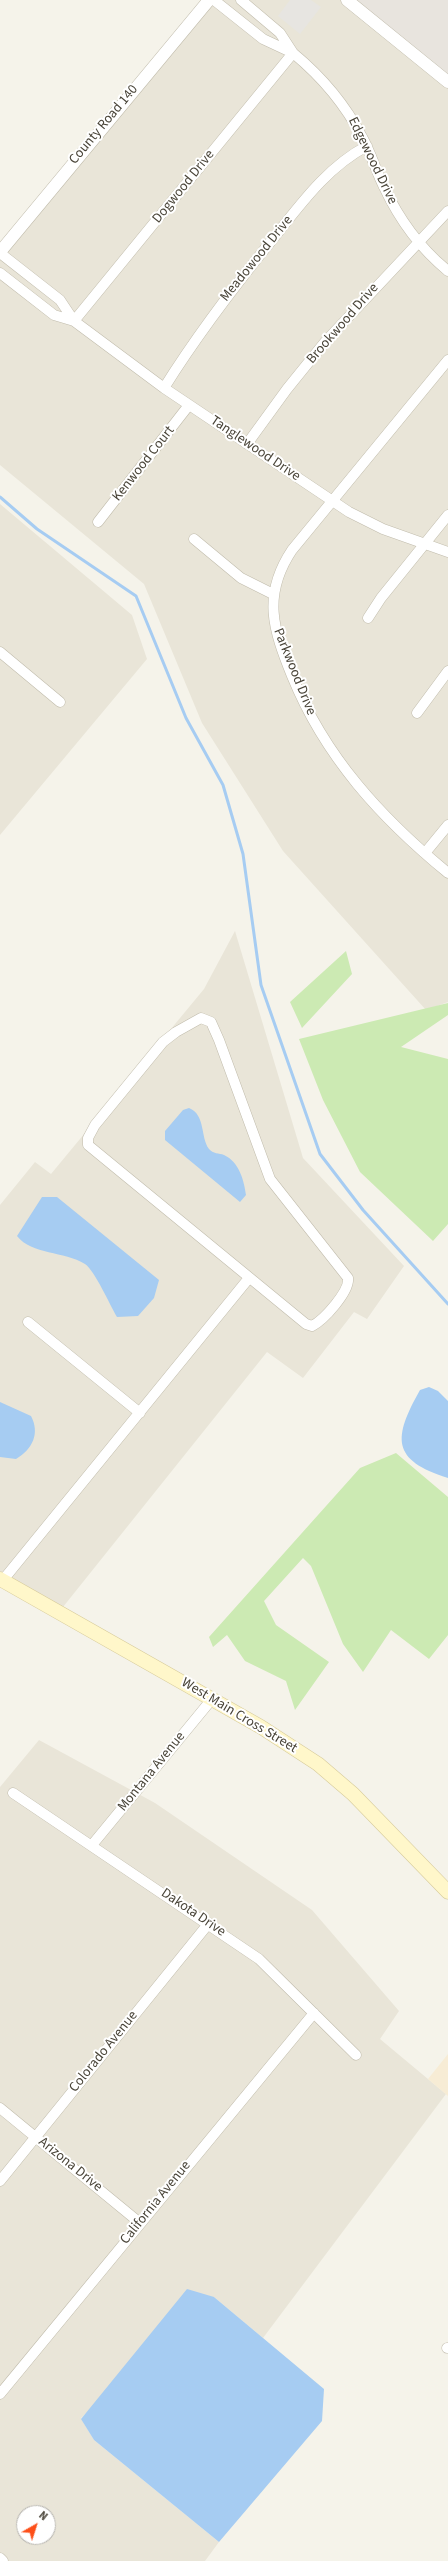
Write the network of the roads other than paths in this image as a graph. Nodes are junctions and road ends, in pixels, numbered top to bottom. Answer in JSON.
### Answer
{"nodes":[{"id":1,"x":209,"y":0,"type":"edge"},
{"id":2,"x":214,"y":0,"type":"edge"},
{"id":3,"x":241,"y":0,"type":"edge"},
{"id":4,"x":347,"y":0,"type":"edge"},
{"id":5,"x":293,"y":53,"type":"junction"},
{"id":6,"x":448,"y":82,"type":"edge"},
{"id":7,"x":367,"y":146,"type":"junction"},
{"id":8,"x":448,"y":211,"type":"edge"},
{"id":9,"x":419,"y":242,"type":"junction"},
{"id":10,"x":0,"y":252,"type":"edge"},
{"id":11,"x":448,"y":271,"type":"edge"},
{"id":12,"x":0,"y":273,"type":"edge"},
{"id":13,"x":74,"y":321,"type":"junction"},
{"id":14,"x":448,"y":360,"type":"edge"},
{"id":15,"x":164,"y":388,"type":"junction"},
{"id":16,"x":189,"y":405,"type":"junction"},
{"id":17,"x":247,"y":444,"type":"junction"},
{"id":18,"x":332,"y":501,"type":"junction"},
{"id":19,"x":448,"y":515,"type":"edge"},
{"id":20,"x":98,"y":522,"type":"dead end"},
{"id":21,"x":194,"y":539,"type":"dead end"},
{"id":22,"x":424,"y":544,"type":"junction"},
{"id":23,"x":448,"y":552,"type":"edge"},
{"id":24,"x":273,"y":594,"type":"junction"},
{"id":25,"x":368,"y":618,"type":"dead end"},
{"id":26,"x":0,"y":652,"type":"edge"},
{"id":27,"x":448,"y":671,"type":"edge"},
{"id":28,"x":60,"y":702,"type":"dead end"},
{"id":29,"x":417,"y":713,"type":"dead end"},
{"id":30,"x":448,"y":825,"type":"edge"},
{"id":31,"x":425,"y":854,"type":"junction"},
{"id":32,"x":448,"y":873,"type":"edge"},
{"id":33,"x":250,"y":1278,"type":"junction"},
{"id":34,"x":28,"y":1322,"type":"dead end"},
{"id":35,"x":140,"y":1413,"type":"junction"},
{"id":36,"x":2,"y":1579,"type":"edge"},
{"id":37,"x":212,"y":1699,"type":"junction"},
{"id":38,"x":13,"y":1793,"type":"dead end"},
{"id":39,"x":92,"y":1845,"type":"junction"},
{"id":40,"x":448,"y":1892,"type":"edge"},
{"id":41,"x":209,"y":1923,"type":"junction"},
{"id":42,"x":314,"y":2012,"type":"junction"},
{"id":43,"x":356,"y":2055,"type":"dead end"},
{"id":44,"x":0,"y":2108,"type":"edge"},
{"id":45,"x":35,"y":2137,"type":"junction"},
{"id":46,"x":0,"y":2180,"type":"edge"},
{"id":47,"x":140,"y":2223,"type":"junction"},
{"id":48,"x":0,"y":2394,"type":"edge"},
{"id":49,"x":0,"y":2558,"type":"edge"},
{"id":50,"x":3,"y":2561,"type":"edge"}],
"edges":[{"from":1,"to":10,"type":"street","name":"County Road 140"},
{"from":2,"to":5,"type":"street","name":"Edgewood Drive"},
{"from":3,"to":5,"type":"street","name":"Edgewood Drive"},
{"from":4,"to":6,"type":"street"},
{"from":5,"to":7,"type":"street","name":"Edgewood Drive"},
{"from":5,"to":13,"type":"street","name":"Dogwood Drive"},
{"from":7,"to":9,"type":"street","name":"Edgewood Drive"},
{"from":7,"to":15,"type":"street","name":"Meadowood Drive"},
{"from":8,"to":9,"type":"street","name":"Brookwood Drive"},
{"from":9,"to":11,"type":"street","name":"Edgewood Drive"},
{"from":9,"to":17,"type":"street","name":"Brookwood Drive"},
{"from":10,"to":13,"type":"street","name":"Tanglewood Drive"},
{"from":12,"to":13,"type":"street","name":"Tanglewood Drive"},
{"from":13,"to":15,"type":"street","name":"Tanglewood Drive"},
{"from":14,"to":18,"type":"street","name":"Parkwood Drive"},
{"from":15,"to":16,"type":"street","name":"Tanglewood Drive"},
{"from":16,"to":17,"type":"street","name":"Tanglewood Drive"},
{"from":16,"to":20,"type":"street","name":"Kenwood Court"},
{"from":17,"to":18,"type":"street","name":"Tanglewood Drive"},
{"from":18,"to":22,"type":"street","name":"Tanglewood Drive"},
{"from":18,"to":24,"type":"street","name":"Parkwood Drive"},
{"from":19,"to":22,"type":"street"},
{"from":21,"to":24,"type":"street"},
{"from":22,"to":23,"type":"street","name":"Tanglewood Drive"},
{"from":22,"to":25,"type":"street"},
{"from":24,"to":31,"type":"street","name":"Parkwood Drive"},
{"from":26,"to":28,"type":"street"},
{"from":27,"to":29,"type":"street"},
{"from":30,"to":31,"type":"street"},
{"from":31,"to":32,"type":"street","name":"Parkwood Drive"},
{"from":33,"to":33,"type":"street"},
{"from":33,"to":35,"type":"street"},
{"from":34,"to":35,"type":"street"},
{"from":35,"to":36,"type":"street"},
{"from":36,"to":37,"type":"main road","name":"West Main Cross Street"},
{"from":37,"to":39,"type":"street","name":"Montana Avenue"},
{"from":37,"to":40,"type":"main road","name":"West Main Cross Street"},
{"from":38,"to":39,"type":"street","name":"Dakota Drive"},
{"from":39,"to":41,"type":"street","name":"Dakota Drive"},
{"from":41,"to":42,"type":"street","name":"Dakota Drive"},
{"from":41,"to":45,"type":"street","name":"Colorado Avenue"},
{"from":42,"to":43,"type":"street","name":"Dakota Drive"},
{"from":42,"to":47,"type":"street","name":"California Avenue"},
{"from":44,"to":45,"type":"street","name":"Arizona Drive"},
{"from":45,"to":46,"type":"street","name":"Colorado Avenue"},
{"from":45,"to":47,"type":"street","name":"Arizona Drive"},
{"from":47,"to":48,"type":"street","name":"California Avenue"},
{"from":49,"to":50,"type":"street"}]}
